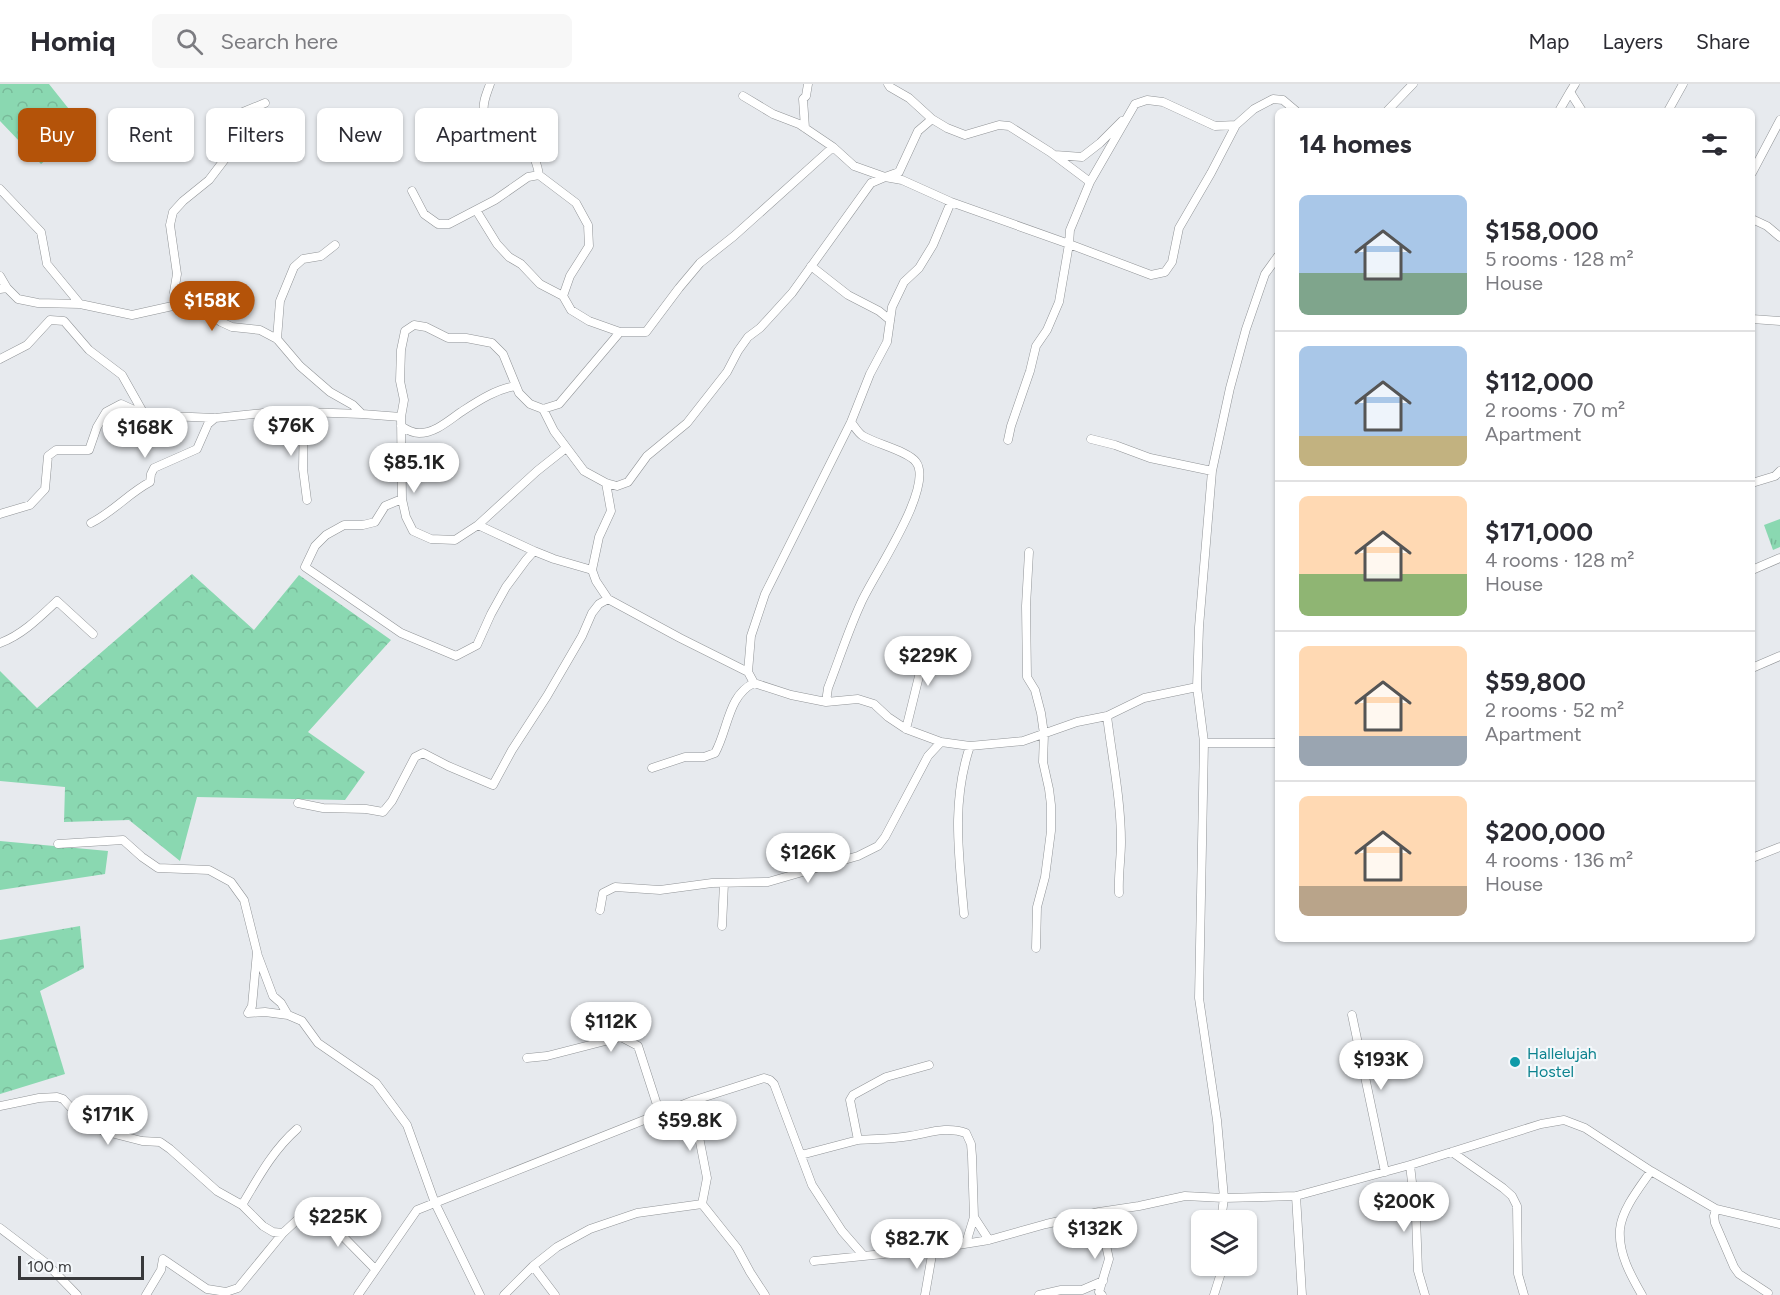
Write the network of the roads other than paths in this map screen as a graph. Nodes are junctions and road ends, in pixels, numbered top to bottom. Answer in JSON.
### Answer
{"nodes":[{"id":1,"x":490,"y":84,"type":"edge"},
{"id":2,"x":808,"y":84,"type":"edge"},
{"id":3,"x":888,"y":84,"type":"edge"},
{"id":4,"x":1575,"y":84,"type":"edge"},
{"id":5,"x":1683,"y":84,"type":"edge"},
{"id":6,"x":1407,"y":86,"type":"edge"},
{"id":7,"x":1570,"y":92,"type":"junction"},
{"id":8,"x":743,"y":96,"type":"dead end"},
{"id":9,"x":265,"y":103,"type":"dead end"},
{"id":10,"x":1292,"y":108,"type":"edge"},
{"id":11,"x":1389,"y":108,"type":"edge"},
{"id":12,"x":1561,"y":108,"type":"edge"},
{"id":13,"x":1580,"y":108,"type":"edge"},
{"id":14,"x":1670,"y":108,"type":"edge"},
{"id":15,"x":1128,"y":116,"type":"junction"},
{"id":16,"x":932,"y":119,"type":"junction"},
{"id":17,"x":1779,"y":124,"type":"edge"},
{"id":18,"x":1236,"y":125,"type":"junction"},
{"id":19,"x":805,"y":128,"type":"junction"},
{"id":20,"x":833,"y":147,"type":"junction"},
{"id":21,"x":1054,"y":155,"type":"junction"},
{"id":22,"x":1755,"y":168,"type":"edge"},
{"id":23,"x":539,"y":175,"type":"junction"},
{"id":24,"x":885,"y":177,"type":"junction"},
{"id":25,"x":1090,"y":182,"type":"junction"},
{"id":26,"x":0,"y":189,"type":"edge"},
{"id":27,"x":412,"y":191,"type":"dead end"},
{"id":28,"x":951,"y":202,"type":"junction"},
{"id":29,"x":476,"y":210,"type":"junction"},
{"id":30,"x":1755,"y":220,"type":"edge"},
{"id":31,"x":1780,"y":237,"type":"edge"},
{"id":32,"x":1069,"y":244,"type":"junction"},
{"id":33,"x":335,"y":245,"type":"dead end"},
{"id":34,"x":1275,"y":260,"type":"edge"},
{"id":35,"x":811,"y":266,"type":"junction"},
{"id":36,"x":0,"y":276,"type":"edge"},
{"id":37,"x":3,"y":288,"type":"edge"},
{"id":38,"x":563,"y":296,"type":"junction"},
{"id":39,"x":80,"y":304,"type":"junction"},
{"id":40,"x":177,"y":305,"type":"junction"},
{"id":41,"x":1755,"y":319,"type":"edge"},
{"id":42,"x":890,"y":320,"type":"junction"},
{"id":43,"x":1780,"y":321,"type":"edge"},
{"id":44,"x":620,"y":332,"type":"junction"},
{"id":45,"x":277,"y":339,"type":"junction"},
{"id":46,"x":0,"y":359,"type":"edge"},
{"id":47,"x":516,"y":386,"type":"junction"},
{"id":48,"x":543,"y":409,"type":"junction"},
{"id":49,"x":304,"y":412,"type":"junction"},
{"id":50,"x":362,"y":414,"type":"junction"},
{"id":51,"x":145,"y":415,"type":"junction"},
{"id":52,"x":401,"y":417,"type":"junction"},
{"id":53,"x":215,"y":418,"type":"junction"},
{"id":54,"x":851,"y":422,"type":"junction"},
{"id":55,"x":401,"y":426,"type":"junction"},
{"id":56,"x":1091,"y":439,"type":"dead end"},
{"id":57,"x":1008,"y":440,"type":"dead end"},
{"id":58,"x":566,"y":448,"type":"junction"},
{"id":59,"x":1212,"y":471,"type":"junction"},
{"id":60,"x":1780,"y":471,"type":"edge"},
{"id":61,"x":1755,"y":482,"type":"edge"},
{"id":62,"x":606,"y":483,"type":"junction"},
{"id":63,"x":402,"y":499,"type":"junction"},
{"id":64,"x":307,"y":500,"type":"dead end"},
{"id":65,"x":0,"y":514,"type":"edge"},
{"id":66,"x":91,"y":523,"type":"dead end"},
{"id":67,"x":478,"y":525,"type":"junction"},
{"id":68,"x":534,"y":551,"type":"junction"},
{"id":69,"x":1029,"y":552,"type":"dead end"},
{"id":70,"x":1780,"y":558,"type":"edge"},
{"id":71,"x":1755,"y":569,"type":"edge"},
{"id":72,"x":592,"y":570,"type":"junction"},
{"id":73,"x":609,"y":599,"type":"junction"},
{"id":74,"x":93,"y":634,"type":"dead end"},
{"id":75,"x":925,"y":641,"type":"dead end"},
{"id":76,"x":0,"y":643,"type":"edge"},
{"id":77,"x":1780,"y":656,"type":"edge"},
{"id":78,"x":1755,"y":667,"type":"edge"},
{"id":79,"x":748,"y":672,"type":"junction"},
{"id":80,"x":754,"y":683,"type":"junction"},
{"id":81,"x":1197,"y":687,"type":"junction"},
{"id":82,"x":826,"y":702,"type":"junction"},
{"id":83,"x":1107,"y":716,"type":"junction"},
{"id":84,"x":906,"y":729,"type":"junction"},
{"id":85,"x":1044,"y":734,"type":"junction"},
{"id":86,"x":941,"y":742,"type":"junction"},
{"id":87,"x":1204,"y":743,"type":"junction"},
{"id":88,"x":1275,"y":743,"type":"edge"},
{"id":89,"x":970,"y":746,"type":"junction"},
{"id":90,"x":652,"y":768,"type":"dead end"},
{"id":91,"x":298,"y":803,"type":"dead end"},
{"id":92,"x":58,"y":844,"type":"dead end"},
{"id":93,"x":1780,"y":847,"type":"edge"},
{"id":94,"x":1755,"y":857,"type":"edge"},
{"id":95,"x":724,"y":883,"type":"junction"},
{"id":96,"x":1119,"y":893,"type":"dead end"},
{"id":97,"x":600,"y":910,"type":"dead end"},
{"id":98,"x":964,"y":914,"type":"dead end"},
{"id":99,"x":722,"y":926,"type":"dead end"},
{"id":100,"x":1036,"y":948,"type":"dead end"},
{"id":101,"x":257,"y":952,"type":"junction"},
{"id":102,"x":288,"y":1015,"type":"junction"},
{"id":103,"x":1352,"y":1015,"type":"dead end"},
{"id":104,"x":527,"y":1058,"type":"dead end"},
{"id":105,"x":929,"y":1065,"type":"dead end"},
{"id":106,"x":692,"y":1101,"type":"junction"},
{"id":107,"x":0,"y":1106,"type":"edge"},
{"id":108,"x":660,"y":1114,"type":"junction"},
{"id":109,"x":297,"y":1129,"type":"dead end"},
{"id":110,"x":858,"y":1140,"type":"junction"},
{"id":111,"x":1452,"y":1152,"type":"junction"},
{"id":112,"x":801,"y":1155,"type":"junction"},
{"id":113,"x":1410,"y":1165,"type":"junction"},
{"id":114,"x":1651,"y":1171,"type":"junction"},
{"id":115,"x":1385,"y":1172,"type":"junction"},
{"id":116,"x":1296,"y":1197,"type":"junction"},
{"id":117,"x":1224,"y":1198,"type":"junction"},
{"id":118,"x":435,"y":1203,"type":"junction"},
{"id":119,"x":702,"y":1204,"type":"junction"},
{"id":120,"x":242,"y":1205,"type":"junction"},
{"id":121,"x":1716,"y":1209,"type":"junction"},
{"id":122,"x":1222,"y":1210,"type":"edge"},
{"id":123,"x":1099,"y":1212,"type":"junction"},
{"id":124,"x":974,"y":1217,"type":"junction"},
{"id":125,"x":1780,"y":1224,"type":"edge"},
{"id":126,"x":0,"y":1228,"type":"edge"},
{"id":127,"x":284,"y":1233,"type":"junction"},
{"id":128,"x":989,"y":1240,"type":"junction"},
{"id":129,"x":966,"y":1243,"type":"junction"},
{"id":130,"x":933,"y":1249,"type":"junction"},
{"id":131,"x":863,"y":1255,"type":"junction"},
{"id":132,"x":814,"y":1261,"type":"dead end"},
{"id":133,"x":533,"y":1266,"type":"junction"},
{"id":134,"x":375,"y":1269,"type":"junction"},
{"id":135,"x":1220,"y":1276,"type":"edge"},
{"id":136,"x":1103,"y":1281,"type":"junction"},
{"id":137,"x":1768,"y":1293,"type":"dead end"},
{"id":138,"x":76,"y":1295,"type":"edge"},
{"id":139,"x":146,"y":1295,"type":"edge"},
{"id":140,"x":358,"y":1295,"type":"edge"},
{"id":141,"x":480,"y":1295,"type":"edge"},
{"id":142,"x":504,"y":1295,"type":"edge"},
{"id":143,"x":555,"y":1295,"type":"edge"},
{"id":144,"x":765,"y":1295,"type":"edge"},
{"id":145,"x":925,"y":1295,"type":"edge"},
{"id":146,"x":1039,"y":1295,"type":"edge"},
{"id":147,"x":1102,"y":1295,"type":"edge"},
{"id":148,"x":1214,"y":1295,"type":"edge"},
{"id":149,"x":1302,"y":1295,"type":"edge"},
{"id":150,"x":1425,"y":1295,"type":"edge"},
{"id":151,"x":1524,"y":1295,"type":"edge"},
{"id":152,"x":1642,"y":1295,"type":"edge"}],
"edges":[{"from":1,"to":23,"type":"street"},
{"from":2,"to":19,"type":"street"},
{"from":3,"to":16,"type":"street"},
{"from":4,"to":7,"type":"street"},
{"from":5,"to":14,"type":"street"},
{"from":6,"to":11,"type":"street"},
{"from":7,"to":12,"type":"street"},
{"from":7,"to":13,"type":"street"},
{"from":8,"to":19,"type":"street"},
{"from":9,"to":40,"type":"street"},
{"from":10,"to":18,"type":"street"},
{"from":15,"to":18,"type":"street"},
{"from":15,"to":21,"type":"street"},
{"from":15,"to":25,"type":"street"},
{"from":16,"to":21,"type":"street"},
{"from":16,"to":24,"type":"street"},
{"from":17,"to":22,"type":"street"},
{"from":18,"to":32,"type":"street"},
{"from":19,"to":20,"type":"street"},
{"from":20,"to":24,"type":"street"},
{"from":20,"to":44,"type":"street"},
{"from":21,"to":25,"type":"street"},
{"from":23,"to":29,"type":"street"},
{"from":23,"to":38,"type":"street"},
{"from":24,"to":28,"type":"street"},
{"from":24,"to":35,"type":"street"},
{"from":25,"to":32,"type":"street"},
{"from":26,"to":39,"type":"street"},
{"from":27,"to":29,"type":"street"},
{"from":28,"to":32,"type":"street"},
{"from":28,"to":42,"type":"street"},
{"from":29,"to":38,"type":"street"},
{"from":30,"to":31,"type":"street"},
{"from":32,"to":57,"type":"street"},
{"from":33,"to":45,"type":"street"},
{"from":34,"to":59,"type":"street"},
{"from":35,"to":42,"type":"street"},
{"from":35,"to":62,"type":"street"},
{"from":36,"to":37,"type":"street"},
{"from":37,"to":39,"type":"street"},
{"from":38,"to":44,"type":"street"},
{"from":39,"to":40,"type":"street"},
{"from":40,"to":45,"type":"street"},
{"from":41,"to":43,"type":"street"},
{"from":42,"to":54,"type":"street"},
{"from":44,"to":48,"type":"street"},
{"from":45,"to":50,"type":"street"},
{"from":46,"to":51,"type":"street"},
{"from":47,"to":48,"type":"street"},
{"from":47,"to":52,"type":"street"},
{"from":47,"to":55,"type":"street"},
{"from":48,"to":58,"type":"street"},
{"from":49,"to":50,"type":"street"},
{"from":49,"to":53,"type":"street"},
{"from":49,"to":64,"type":"street"},
{"from":50,"to":52,"type":"street"},
{"from":51,"to":53,"type":"street"},
{"from":51,"to":65,"type":"street"},
{"from":52,"to":55,"type":"street"},
{"from":53,"to":66,"type":"street"},
{"from":54,"to":79,"type":"street"},
{"from":54,"to":82,"type":"street"},
{"from":55,"to":63,"type":"street"},
{"from":56,"to":59,"type":"street"},
{"from":58,"to":62,"type":"street"},
{"from":58,"to":67,"type":"street"},
{"from":59,"to":81,"type":"street"},
{"from":60,"to":61,"type":"street"},
{"from":62,"to":72,"type":"street"},
{"from":63,"to":67,"type":"street"},
{"from":63,"to":68,"type":"street"},
{"from":67,"to":68,"type":"street"},
{"from":68,"to":72,"type":"street"},
{"from":69,"to":85,"type":"street"},
{"from":70,"to":71,"type":"street"},
{"from":72,"to":73,"type":"street"},
{"from":73,"to":79,"type":"street"},
{"from":73,"to":91,"type":"street"},
{"from":74,"to":76,"type":"street"},
{"from":75,"to":84,"type":"street"},
{"from":77,"to":78,"type":"street"},
{"from":79,"to":80,"type":"street"},
{"from":80,"to":82,"type":"street"},
{"from":80,"to":90,"type":"street"},
{"from":81,"to":83,"type":"street"},
{"from":81,"to":87,"type":"street"},
{"from":82,"to":84,"type":"street"},
{"from":83,"to":85,"type":"street"},
{"from":83,"to":96,"type":"street"},
{"from":84,"to":86,"type":"street"},
{"from":85,"to":89,"type":"street"},
{"from":85,"to":100,"type":"street"},
{"from":86,"to":89,"type":"street"},
{"from":86,"to":95,"type":"street"},
{"from":87,"to":88,"type":"street"},
{"from":87,"to":117,"type":"street"},
{"from":89,"to":98,"type":"street"},
{"from":92,"to":101,"type":"street"},
{"from":93,"to":94,"type":"street"},
{"from":95,"to":97,"type":"street"},
{"from":95,"to":99,"type":"street"},
{"from":101,"to":102,"type":"street"},
{"from":101,"to":102,"type":"street"},
{"from":102,"to":118,"type":"street"},
{"from":103,"to":115,"type":"street"},
{"from":104,"to":108,"type":"street"},
{"from":105,"to":110,"type":"street"},
{"from":106,"to":108,"type":"street"},
{"from":106,"to":112,"type":"street"},
{"from":106,"to":119,"type":"street"},
{"from":107,"to":120,"type":"street"},
{"from":108,"to":118,"type":"street"},
{"from":109,"to":120,"type":"street"},
{"from":110,"to":112,"type":"street"},
{"from":110,"to":124,"type":"street"},
{"from":111,"to":113,"type":"street"},
{"from":111,"to":114,"type":"street"},
{"from":111,"to":151,"type":"street"},
{"from":112,"to":131,"type":"street"},
{"from":113,"to":115,"type":"street"},
{"from":113,"to":150,"type":"street"},
{"from":114,"to":121,"type":"street"},
{"from":114,"to":152,"type":"street"},
{"from":115,"to":116,"type":"street"},
{"from":116,"to":117,"type":"street"},
{"from":116,"to":149,"type":"street"},
{"from":117,"to":122,"type":"street"},
{"from":117,"to":123,"type":"street"},
{"from":118,"to":134,"type":"street"},
{"from":118,"to":141,"type":"street"},
{"from":119,"to":133,"type":"street"},
{"from":119,"to":144,"type":"street"},
{"from":120,"to":127,"type":"street"},
{"from":121,"to":125,"type":"street"},
{"from":121,"to":137,"type":"street"},
{"from":123,"to":128,"type":"street"},
{"from":123,"to":136,"type":"street"},
{"from":124,"to":128,"type":"street"},
{"from":124,"to":129,"type":"street"},
{"from":126,"to":138,"type":"street"},
{"from":127,"to":134,"type":"street"},
{"from":127,"to":139,"type":"street"},
{"from":128,"to":129,"type":"street"},
{"from":129,"to":130,"type":"street"},
{"from":130,"to":131,"type":"street"},
{"from":130,"to":145,"type":"street"},
{"from":131,"to":132,"type":"street"},
{"from":133,"to":142,"type":"street"},
{"from":133,"to":143,"type":"street"},
{"from":134,"to":140,"type":"street"},
{"from":135,"to":148,"type":"street"},
{"from":136,"to":146,"type":"street"},
{"from":136,"to":147,"type":"street"}]}
